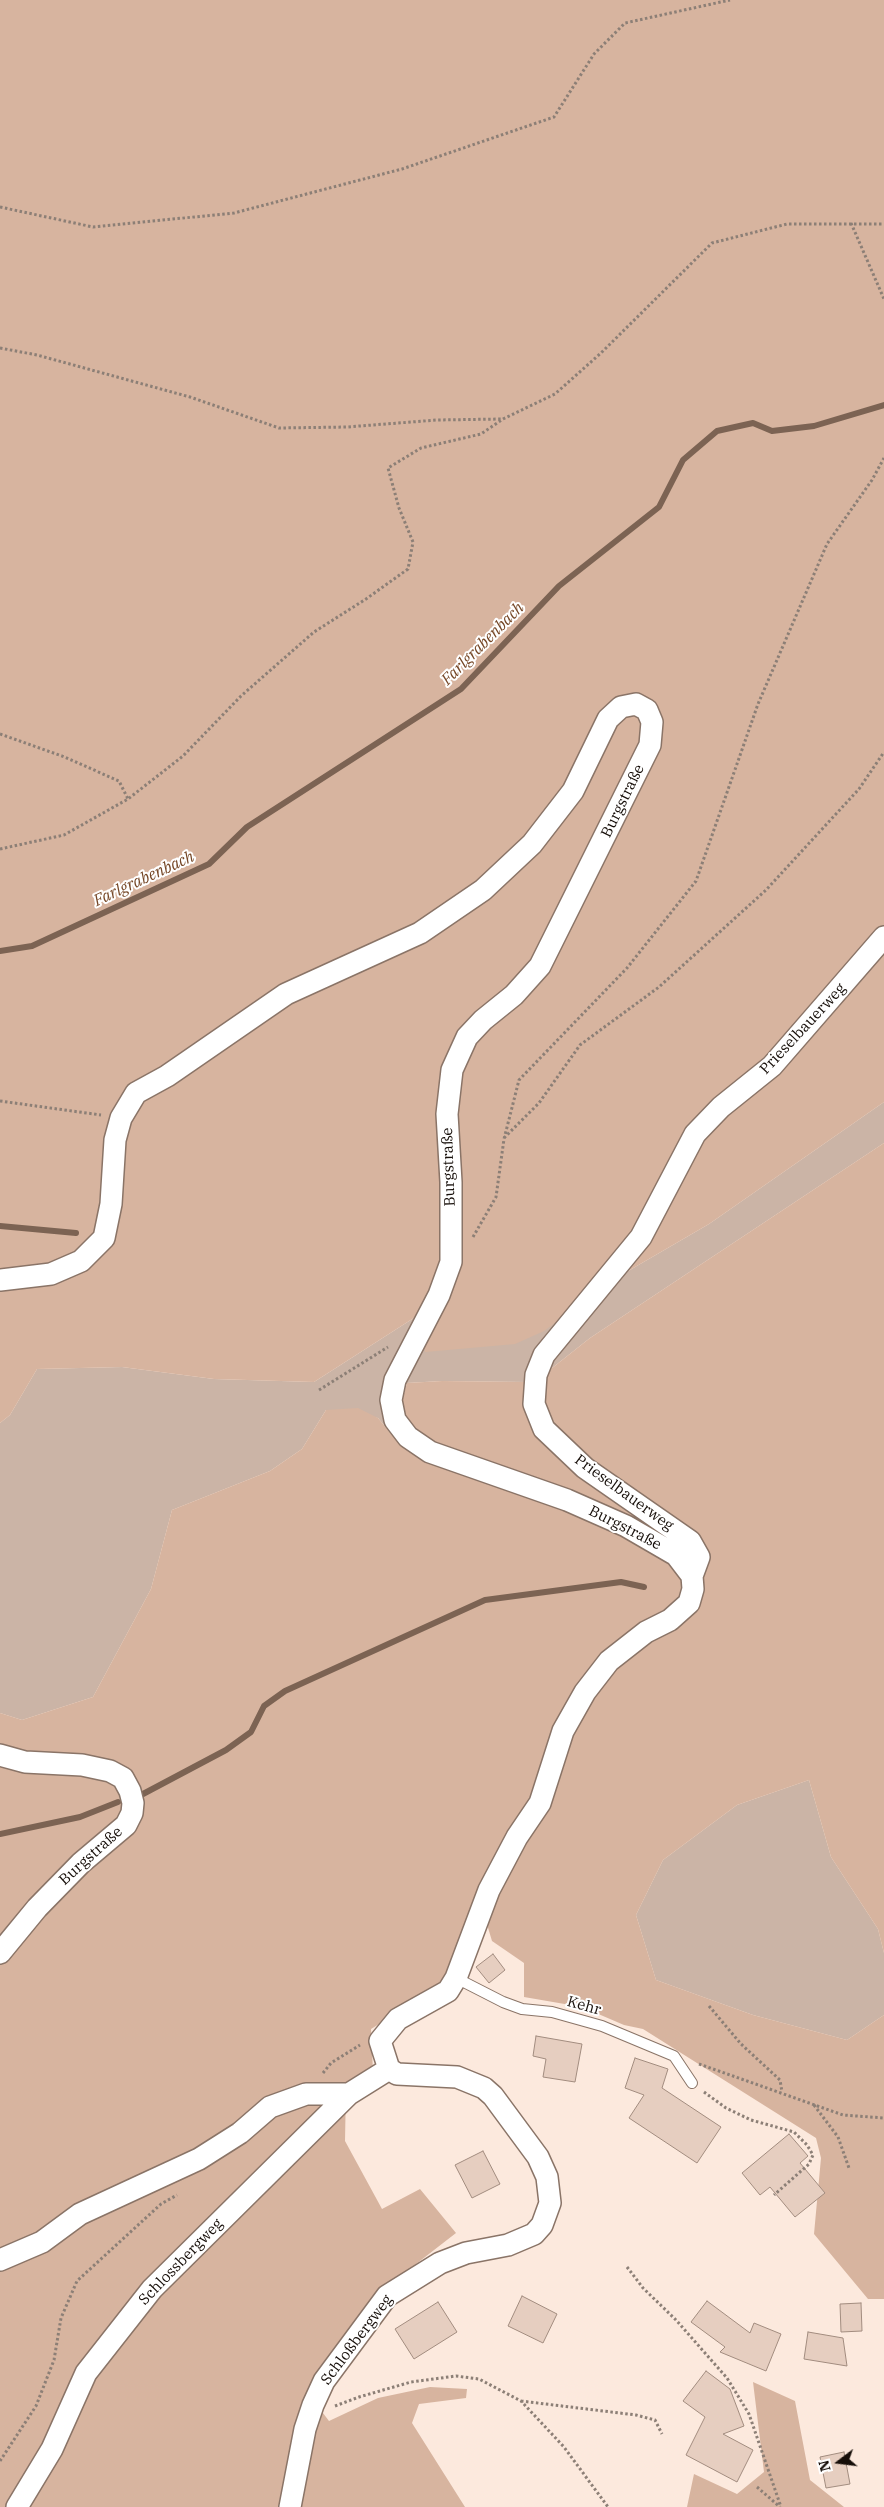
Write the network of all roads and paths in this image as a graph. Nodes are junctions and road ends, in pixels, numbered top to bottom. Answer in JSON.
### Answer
{"nodes":[{"id":1,"x":730,"y":0,"type":"edge"},
{"id":2,"x":0,"y":207,"type":"edge"},
{"id":3,"x":851,"y":224,"type":"junction"},
{"id":4,"x":884,"y":224,"type":"edge"},
{"id":5,"x":884,"y":299,"type":"edge"},
{"id":6,"x":0,"y":348,"type":"edge"},
{"id":7,"x":503,"y":419,"type":"junction"},
{"id":8,"x":884,"y":458,"type":"edge"},
{"id":9,"x":0,"y":734,"type":"edge"},
{"id":10,"x":884,"y":752,"type":"edge"},
{"id":11,"x":128,"y":799,"type":"junction"},
{"id":12,"x":0,"y":849,"type":"edge"},
{"id":13,"x":884,"y":938,"type":"edge"},
{"id":14,"x":0,"y":1101,"type":"edge"},
{"id":15,"x":121,"y":1118,"type":"junction"},
{"id":16,"x":504,"y":1139,"type":"junction"},
{"id":17,"x":452,"y":1262,"type":"junction"},
{"id":18,"x":0,"y":1280,"type":"edge"},
{"id":19,"x":389,"y":1346,"type":"dead end"},
{"id":20,"x":319,"y":1390,"type":"dead end"},
{"id":21,"x":692,"y":1576,"type":"junction"},
{"id":22,"x":0,"y":1755,"type":"edge"},
{"id":23,"x":0,"y":1953,"type":"edge"},
{"id":24,"x":456,"y":1978,"type":"junction"},
{"id":25,"x":709,"y":2006,"type":"dead end"},
{"id":26,"x":380,"y":2041,"type":"junction"},
{"id":27,"x":674,"y":2056,"type":"junction"},
{"id":28,"x":389,"y":2069,"type":"junction"},
{"id":29,"x":692,"y":2083,"type":"joint"},
{"id":30,"x":782,"y":2092,"type":"junction"},
{"id":31,"x":306,"y":2094,"type":"junction"},
{"id":32,"x":349,"y":2094,"type":"junction"},
{"id":33,"x":814,"y":2105,"type":"junction"},
{"id":34,"x":884,"y":2118,"type":"edge"},
{"id":35,"x":849,"y":2168,"type":"dead end"},
{"id":36,"x":186,"y":2190,"type":"dead end"},
{"id":37,"x":774,"y":2196,"type":"dead end"},
{"id":38,"x":0,"y":2260,"type":"edge"},
{"id":39,"x":627,"y":2267,"type":"dead end"},
{"id":40,"x":520,"y":2401,"type":"junction"},
{"id":41,"x":309,"y":2417,"type":"junction"},
{"id":42,"x":662,"y":2434,"type":"dead end"},
{"id":43,"x":0,"y":2461,"type":"edge"},
{"id":44,"x":757,"y":2486,"type":"dead end"},
{"id":45,"x":17,"y":2507,"type":"edge"},
{"id":46,"x":290,"y":2507,"type":"edge"},
{"id":47,"x":608,"y":2507,"type":"edge"},
{"id":48,"x":781,"y":2507,"type":"edge"}],
"edges":[{"from":1,"to":2,"type":"path"},
{"from":3,"to":4,"type":"path"},
{"from":3,"to":5,"type":"path"},
{"from":3,"to":7,"type":"path"},
{"from":6,"to":7,"type":"path"},
{"from":7,"to":11,"type":"path"},
{"from":8,"to":16,"type":"path"},
{"from":9,"to":11,"type":"path"},
{"from":10,"to":16,"type":"path"},
{"from":11,"to":12,"type":"path"},
{"from":13,"to":21,"type":"street","name":"Prieselbauerweg"},
{"from":14,"to":15,"type":"path"},
{"from":15,"to":17,"type":"street","name":"Burgstraße"},
{"from":15,"to":18,"type":"street","name":"Burgstraße"},
{"from":16,"to":17,"type":"path"},
{"from":17,"to":21,"type":"street","name":"Burgstraße"},
{"from":19,"to":20,"type":"path"},
{"from":21,"to":24,"type":"street","name":"Prieselbauerweg"},
{"from":22,"to":23,"type":"street","name":"Burgstraße"},
{"from":24,"to":26,"type":"street"},
{"from":24,"to":27,"type":"lane","name":"Kehr"},
{"from":25,"to":30,"type":"path"},
{"from":26,"to":28,"type":"street"},
{"from":26,"to":31,"type":"path"},
{"from":27,"to":29,"type":"lane"},
{"from":27,"to":30,"type":"path"},
{"from":28,"to":32,"type":"street","name":"Schlossbergweg"},
{"from":28,"to":41,"type":"street","name":"Schloßbergweg"},
{"from":29,"to":37,"type":"path"},
{"from":30,"to":33,"type":"path"},
{"from":31,"to":32,"type":"street"},
{"from":31,"to":38,"type":"street"},
{"from":32,"to":45,"type":"street","name":"Schlossbergweg"},
{"from":33,"to":34,"type":"path"},
{"from":33,"to":35,"type":"path"},
{"from":36,"to":43,"type":"path"},
{"from":39,"to":48,"type":"path"},
{"from":40,"to":41,"type":"path"},
{"from":40,"to":42,"type":"path"},
{"from":40,"to":47,"type":"path"},
{"from":41,"to":46,"type":"street","name":"Schloßbergweg"},
{"from":44,"to":48,"type":"path"}]}
